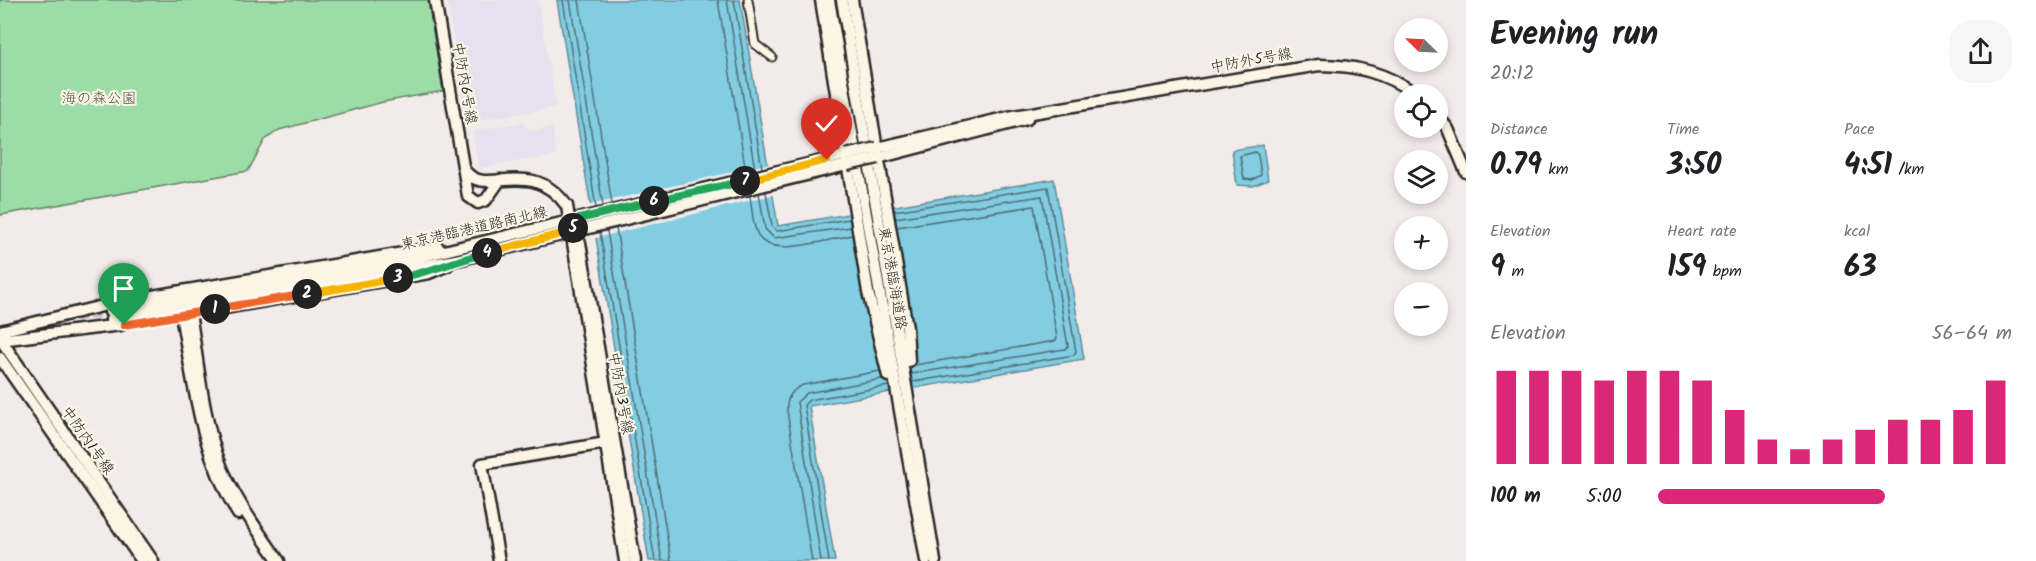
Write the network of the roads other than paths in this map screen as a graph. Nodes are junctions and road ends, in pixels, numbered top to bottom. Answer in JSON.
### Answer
{"nodes":[{"id":1,"x":435,"y":0,"type":"edge"},
{"id":2,"x":748,"y":0,"type":"edge"},
{"id":3,"x":821,"y":0,"type":"edge"},
{"id":4,"x":829,"y":0,"type":"edge"},
{"id":5,"x":842,"y":0,"type":"edge"},
{"id":6,"x":852,"y":0,"type":"edge"},
{"id":7,"x":772,"y":57,"type":"dead end"},
{"id":8,"x":1399,"y":84,"type":"edge"},
{"id":9,"x":1448,"y":129,"type":"edge"},
{"id":10,"x":877,"y":153,"type":"junction"},
{"id":11,"x":847,"y":160,"type":"junction"},
{"id":12,"x":465,"y":171,"type":"junction"},
{"id":13,"x":1466,"y":172,"type":"edge"},
{"id":14,"x":500,"y":180,"type":"junction"},
{"id":15,"x":477,"y":181,"type":"junction"},
{"id":16,"x":867,"y":184,"type":"junction"},
{"id":17,"x":468,"y":189,"type":"junction"},
{"id":18,"x":572,"y":226,"type":"junction"},
{"id":19,"x":459,"y":246,"type":"junction"},
{"id":20,"x":462,"y":259,"type":"junction"},
{"id":21,"x":186,"y":314,"type":"junction"},
{"id":22,"x":0,"y":336,"type":"edge"},
{"id":23,"x":0,"y":358,"type":"edge"},
{"id":24,"x":910,"y":405,"type":"junction"},
{"id":25,"x":904,"y":416,"type":"junction"},
{"id":26,"x":610,"y":442,"type":"junction"},
{"id":27,"x":923,"y":487,"type":"junction"},
{"id":28,"x":919,"y":520,"type":"junction"},
{"id":29,"x":142,"y":561,"type":"edge"},
{"id":30,"x":153,"y":561,"type":"edge"},
{"id":31,"x":270,"y":561,"type":"edge"},
{"id":32,"x":279,"y":561,"type":"edge"},
{"id":33,"x":499,"y":561,"type":"edge"},
{"id":34,"x":626,"y":561,"type":"edge"},
{"id":35,"x":635,"y":561,"type":"edge"},
{"id":36,"x":918,"y":561,"type":"edge"},
{"id":37,"x":926,"y":561,"type":"edge"},
{"id":38,"x":935,"y":561,"type":"edge"},
{"id":39,"x":941,"y":561,"type":"edge"}],
"edges":[{"from":1,"to":12,"type":"street","name":"中防内6号線"},
{"from":2,"to":7,"type":"street"},
{"from":3,"to":11,"type":"street"},
{"from":4,"to":16,"type":"street","name":"東京港臨海道路"},
{"from":5,"to":16,"type":"street","name":"東京港臨海道路"},
{"from":6,"to":10,"type":"street"},
{"from":8,"to":10,"type":"street","name":"中防外5号線"},
{"from":9,"to":13,"type":"street"},
{"from":10,"to":11,"type":"street","name":"東京港臨港道路南北線","bridge":true},
{"from":10,"to":24,"type":"street"},
{"from":11,"to":18,"type":"street","name":"東京港臨港道路南北線"},
{"from":11,"to":25,"type":"street"},
{"from":12,"to":15,"type":"street"},
{"from":12,"to":17,"type":"street","name":"中防内6号線"},
{"from":14,"to":15,"type":"street"},
{"from":14,"to":17,"type":"street"},
{"from":14,"to":18,"type":"street"},
{"from":15,"to":17,"type":"street"},
{"from":16,"to":24,"type":"street","name":"東京港臨海道路"},
{"from":16,"to":25,"type":"street","name":"東京港臨海道路"},
{"from":18,"to":19,"type":"street","name":"東京港臨港道路南北線"},
{"from":18,"to":20,"type":"street","name":"東京港臨港道路南北線"},
{"from":18,"to":26,"type":"street","name":"中防内3号線"},
{"from":19,"to":20,"type":"street","name":"東京港臨港道路南北線"},
{"from":19,"to":22,"type":"street"},
{"from":20,"to":21,"type":"street"},
{"from":21,"to":22,"type":"street"},
{"from":21,"to":31,"type":"street"},
{"from":21,"to":32,"type":"street"},
{"from":22,"to":30,"type":"street","name":"中防内1号線"},
{"from":23,"to":29,"type":"street","name":"中防内1号線"},
{"from":24,"to":25,"type":"street","name":"東京港臨海道路"},
{"from":25,"to":27,"type":"street","name":"東京港臨海道路"},
{"from":25,"to":28,"type":"street","name":"東京港臨海道路"},
{"from":26,"to":33,"type":"street"},
{"from":26,"to":34,"type":"street","name":"中防内3号線"},
{"from":26,"to":35,"type":"street","name":"中防内3号線"},
{"from":27,"to":38,"type":"street","name":"東京港臨海道路"},
{"from":27,"to":39,"type":"street"},
{"from":28,"to":36,"type":"street"},
{"from":28,"to":37,"type":"street","name":"東京港臨海道路"}]}
